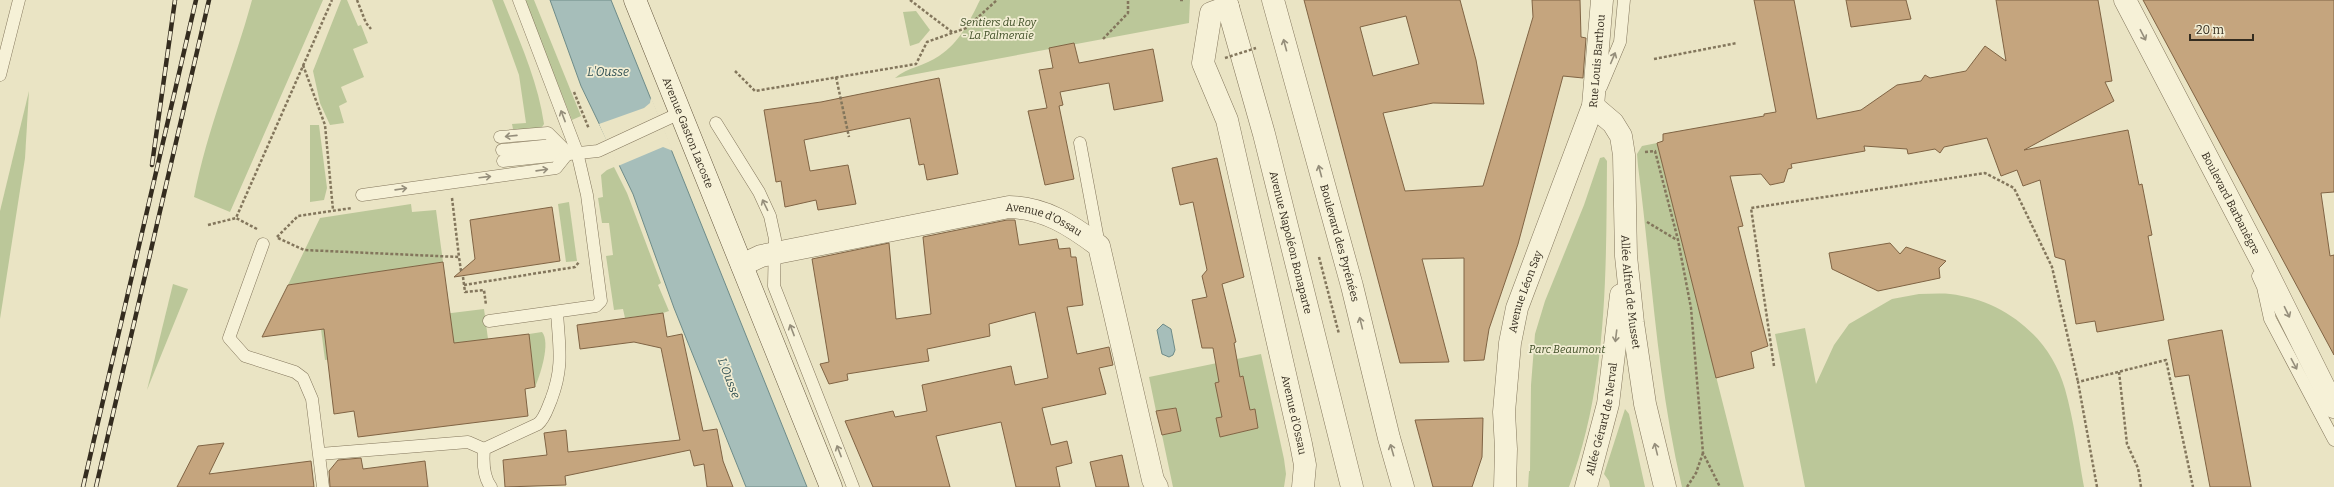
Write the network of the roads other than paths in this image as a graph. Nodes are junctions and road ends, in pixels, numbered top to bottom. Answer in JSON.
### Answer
{"nodes":[{"id":1,"x":20,"y":0,"type":"edge"},
{"id":2,"x":519,"y":0,"type":"edge"},
{"id":3,"x":635,"y":0,"type":"edge"},
{"id":4,"x":1273,"y":0,"type":"edge"},
{"id":5,"x":1602,"y":0,"type":"edge"},
{"id":6,"x":1624,"y":0,"type":"edge"},
{"id":7,"x":2125,"y":0,"type":"edge"},
{"id":8,"x":1227,"y":4,"type":"edge"},
{"id":9,"x":0,"y":75,"type":"edge"},
{"id":10,"x":1592,"y":106,"type":"junction"},
{"id":11,"x":675,"y":116,"type":"junction"},
{"id":12,"x":716,"y":123,"type":"dead end"},
{"id":13,"x":2189,"y":124,"type":"junction"},
{"id":14,"x":500,"y":137,"type":"dead end"},
{"id":15,"x":1080,"y":143,"type":"dead end"},
{"id":16,"x":573,"y":153,"type":"junction"},
{"id":17,"x":502,"y":156,"type":"dead end"},
{"id":18,"x":362,"y":195,"type":"dead end"},
{"id":19,"x":264,"y":238,"type":"road end"},
{"id":20,"x":1099,"y":246,"type":"junction"},
{"id":21,"x":774,"y":253,"type":"junction"},
{"id":22,"x":1626,"y":256,"type":"junction"},
{"id":23,"x":742,"y":265,"type":"junction"},
{"id":24,"x":557,"y":312,"type":"junction"},
{"id":25,"x":489,"y":321,"type":"road end"},
{"id":26,"x":1610,"y":387,"type":"junction"},
{"id":27,"x":1643,"y":388,"type":"junction"},
{"id":28,"x":2334,"y":407,"type":"edge"},
{"id":29,"x":2334,"y":440,"type":"edge"},
{"id":30,"x":484,"y":449,"type":"junction"},
{"id":31,"x":320,"y":454,"type":"junction"},
{"id":32,"x":1595,"y":477,"type":"edge"},
{"id":33,"x":323,"y":487,"type":"edge"},
{"id":34,"x":491,"y":487,"type":"edge"},
{"id":35,"x":831,"y":487,"type":"edge"},
{"id":36,"x":853,"y":487,"type":"edge"},
{"id":37,"x":1157,"y":487,"type":"edge"},
{"id":38,"x":1303,"y":487,"type":"edge"},
{"id":39,"x":1352,"y":487,"type":"edge"},
{"id":40,"x":1403,"y":487,"type":"edge"},
{"id":41,"x":1505,"y":487,"type":"edge"},
{"id":42,"x":1586,"y":487,"type":"edge"},
{"id":43,"x":1665,"y":487,"type":"edge"}],
"edges":[{"from":1,"to":9,"type":"lane"},
{"from":16,"to":2,"type":"lane","one_way":true},
{"from":3,"to":11,"type":"street","name":"Avenue Gaston Lacoste"},
{"from":40,"to":4,"type":"street","name":"Boulevard des Pyrénées","one_way":true},
{"from":5,"to":10,"type":"street","name":"Rue Louis Barthou"},
{"from":10,"to":6,"type":"lane","name":"Rue Louis Barthou","one_way":true},
{"from":7,"to":13,"type":"street","name":"Boulevard Barbanègre","one_way":true},
{"from":8,"to":38,"type":"street","name":"Avenue d'Ossau"},
{"from":8,"to":39,"type":"street","name":"Avenue Napoléon Bonaparte"},
{"from":10,"to":22,"type":"street","name":"Allée Alfred de Musset"},
{"from":10,"to":41,"type":"street","name":"Avenue Léon Say"},
{"from":11,"to":16,"type":"lane"},
{"from":11,"to":23,"type":"street","name":"Avenue Gaston Lacoste"},
{"from":21,"to":12,"type":"lane","one_way":true},
{"from":13,"to":28,"type":"street","name":"Boulevard Barbanègre","one_way":true},
{"from":13,"to":29,"type":"lane","one_way":true},
{"from":16,"to":14,"type":"lane","one_way":true},
{"from":15,"to":20,"type":"lane"},
{"from":16,"to":17,"type":"lane"},
{"from":18,"to":16,"type":"lane","one_way":true},
{"from":16,"to":24,"type":"lane"},
{"from":19,"to":31,"type":"lane"},
{"from":20,"to":21,"type":"street","name":"Avenue d'Ossau"},
{"from":20,"to":37,"type":"street"},
{"from":21,"to":23,"type":"street","name":"Avenue d'Ossau"},
{"from":36,"to":21,"type":"lane","one_way":true},
{"from":22,"to":26,"type":"street","name":"Allée Gérard de Nerval","one_way":true},
{"from":22,"to":27,"type":"street","name":"Allée Alfred de Musset"},
{"from":23,"to":35,"type":"street","name":"Avenue Gaston Lacoste"},
{"from":24,"to":25,"type":"lane"},
{"from":24,"to":30,"type":"lane"},
{"from":26,"to":27,"type":"street"},
{"from":26,"to":32,"type":"street","name":"Allée Gérard de Nerval"},
{"from":43,"to":27,"type":"street","name":"Allée Alfred de Musset","one_way":true},
{"from":30,"to":31,"type":"lane"},
{"from":30,"to":34,"type":"lane"},
{"from":31,"to":33,"type":"lane"},
{"from":32,"to":42,"type":"street","name":"Allée Gérard de Nerval"}]}
